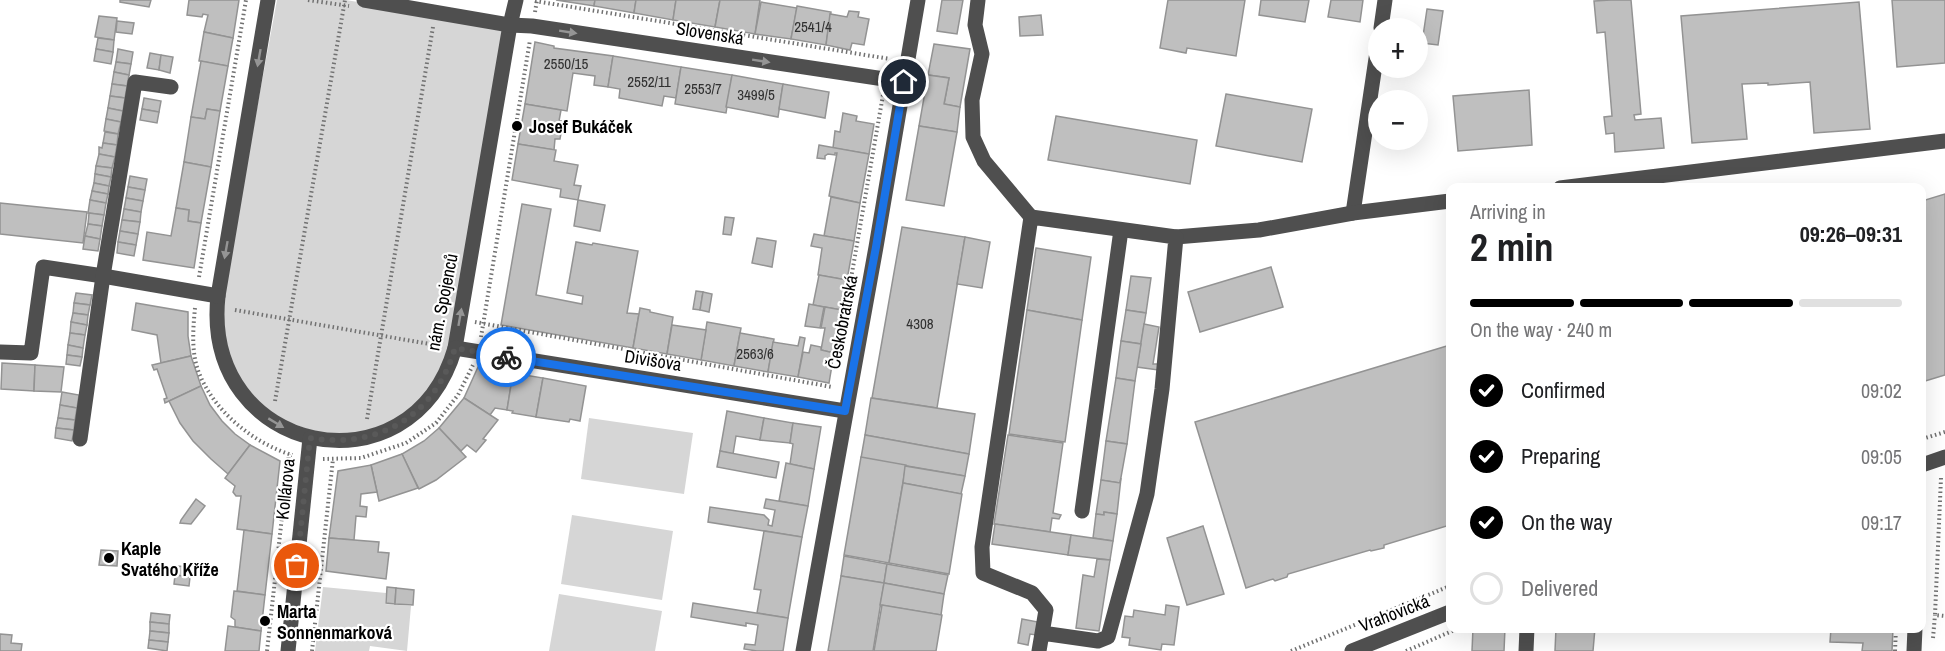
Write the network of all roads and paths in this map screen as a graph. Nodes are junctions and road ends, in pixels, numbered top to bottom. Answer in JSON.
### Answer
{"nodes":[{"id":1,"x":246,"y":0,"type":"edge"},
{"id":2,"x":268,"y":0,"type":"edge"},
{"id":3,"x":345,"y":0,"type":"edge"},
{"id":4,"x":364,"y":0,"type":"edge"},
{"id":5,"x":516,"y":0,"type":"edge"},
{"id":6,"x":529,"y":0,"type":"edge"},
{"id":7,"x":918,"y":0,"type":"edge"},
{"id":8,"x":978,"y":0,"type":"edge"},
{"id":9,"x":1385,"y":0,"type":"edge"},
{"id":10,"x":537,"y":1,"type":"edge"},
{"id":11,"x":391,"y":2,"type":"edge"},
{"id":12,"x":436,"y":12,"type":"junction"},
{"id":13,"x":1382,"y":18,"type":"edge"},
{"id":14,"x":510,"y":25,"type":"junction"},
{"id":15,"x":532,"y":26,"type":"junction"},
{"id":16,"x":890,"y":59,"type":"dead end"},
{"id":17,"x":1373,"y":78,"type":"edge"},
{"id":18,"x":904,"y":82,"type":"junction"},
{"id":19,"x":171,"y":87,"type":"dead end"},
{"id":20,"x":1945,"y":141,"type":"edge"},
{"id":21,"x":1601,"y":183,"type":"edge"},
{"id":22,"x":1446,"y":201,"type":"edge"},
{"id":23,"x":1353,"y":213,"type":"junction"},
{"id":24,"x":1031,"y":217,"type":"junction"},
{"id":25,"x":1121,"y":230,"type":"junction"},
{"id":26,"x":1176,"y":237,"type":"junction"},
{"id":27,"x":103,"y":276,"type":"junction"},
{"id":28,"x":196,"y":294,"type":"junction"},
{"id":29,"x":217,"y":301,"type":"junction"},
{"id":30,"x":460,"y":318,"type":"junction"},
{"id":31,"x":289,"y":320,"type":"junction"},
{"id":32,"x":484,"y":324,"type":"junction"},
{"id":33,"x":382,"y":335,"type":"junction"},
{"id":34,"x":0,"y":352,"type":"edge"},
{"id":35,"x":448,"y":352,"type":"junction"},
{"id":36,"x":477,"y":352,"type":"junction"},
{"id":37,"x":832,"y":387,"type":"dead end"},
{"id":38,"x":845,"y":411,"type":"junction"},
{"id":39,"x":272,"y":421,"type":"junction"},
{"id":40,"x":1945,"y":432,"type":"edge"},
{"id":41,"x":367,"y":437,"type":"junction"},
{"id":42,"x":310,"y":438,"type":"junction"},
{"id":43,"x":1926,"y":438,"type":"edge"},
{"id":44,"x":80,"y":439,"type":"dead end"},
{"id":45,"x":289,"y":454,"type":"junction"},
{"id":46,"x":1945,"y":457,"type":"edge"},
{"id":47,"x":308,"y":459,"type":"junction"},
{"id":48,"x":333,"y":459,"type":"junction"},
{"id":49,"x":1926,"y":464,"type":"edge"},
{"id":50,"x":1941,"y":478,"type":"dead end"},
{"id":51,"x":1082,"y":511,"type":"dead end"},
{"id":52,"x":1446,"y":588,"type":"edge"},
{"id":53,"x":1446,"y":614,"type":"edge"},
{"id":54,"x":1945,"y":616,"type":"edge"},
{"id":55,"x":1042,"y":633,"type":"junction"},
{"id":56,"x":1447,"y":633,"type":"edge"},
{"id":57,"x":1527,"y":633,"type":"edge"},
{"id":58,"x":1896,"y":633,"type":"edge"},
{"id":59,"x":1915,"y":633,"type":"edge"},
{"id":60,"x":1375,"y":647,"type":"edge"},
{"id":61,"x":267,"y":651,"type":"edge"},
{"id":62,"x":288,"y":651,"type":"edge"},
{"id":63,"x":312,"y":651,"type":"edge"},
{"id":64,"x":803,"y":651,"type":"edge"},
{"id":65,"x":1039,"y":651,"type":"edge"},
{"id":66,"x":1291,"y":651,"type":"edge"},
{"id":67,"x":1352,"y":651,"type":"edge"},
{"id":68,"x":1406,"y":651,"type":"edge"},
{"id":69,"x":1526,"y":651,"type":"edge"},
{"id":70,"x":1895,"y":651,"type":"edge"},
{"id":71,"x":1914,"y":651,"type":"edge"}],
"edges":[{"from":1,"to":28,"type":"path"},
{"from":2,"to":29,"type":"street","name":"nám. Spojenců","one_way":true},
{"from":3,"to":31,"type":"path"},
{"from":4,"to":11,"type":"street"},
{"from":5,"to":14,"type":"street","name":"nám. Spojenců"},
{"from":6,"to":10,"type":"path"},
{"from":7,"to":18,"type":"street","name":"Českobratrská"},
{"from":8,"to":24,"type":"street"},
{"from":9,"to":13,"type":"street"},
{"from":10,"to":15,"type":"path"},
{"from":10,"to":16,"type":"path"},
{"from":11,"to":12,"type":"street"},
{"from":12,"to":14,"type":"street"},
{"from":12,"to":33,"type":"path"},
{"from":14,"to":15,"type":"street","name":"Slovenská"},
{"from":30,"to":14,"type":"street","name":"nám. Spojenců","one_way":true},
{"from":15,"to":18,"type":"street","name":"Slovenská","one_way":true},
{"from":15,"to":32,"type":"path"},
{"from":17,"to":23,"type":"street"},
{"from":18,"to":38,"type":"street","name":"Českobratrská"},
{"from":19,"to":27,"type":"street"},
{"from":20,"to":21,"type":"street"},
{"from":22,"to":23,"type":"street"},
{"from":23,"to":26,"type":"street"},
{"from":24,"to":25,"type":"street"},
{"from":24,"to":55,"type":"street"},
{"from":25,"to":26,"type":"street"},
{"from":25,"to":51,"type":"street"},
{"from":26,"to":55,"type":"street"},
{"from":27,"to":28,"type":"street"},
{"from":27,"to":34,"type":"street"},
{"from":27,"to":44,"type":"street"},
{"from":28,"to":29,"type":"street"},
{"from":28,"to":45,"type":"path"},
{"from":29,"to":31,"type":"path"},
{"from":29,"to":39,"type":"street","name":"nám. Spojenců"},
{"from":30,"to":32,"type":"path"},
{"from":30,"to":35,"type":"street","name":"nám. Spojenců"},
{"from":31,"to":33,"type":"path"},
{"from":31,"to":39,"type":"path"},
{"from":32,"to":36,"type":"path"},
{"from":32,"to":37,"type":"path"},
{"from":33,"to":35,"type":"path"},
{"from":33,"to":41,"type":"path"},
{"from":35,"to":36,"type":"street","name":"Divišova"},
{"from":35,"to":41,"type":"street","name":"nám. Spojenců"},
{"from":36,"to":38,"type":"street","name":"Divišova"},
{"from":36,"to":48,"type":"path"},
{"from":38,"to":64,"type":"street","name":"Českobratrská"},
{"from":39,"to":42,"type":"street","name":"nám. Spojenců","one_way":true},
{"from":40,"to":43,"type":"path"},
{"from":41,"to":42,"type":"street","name":"nám. Spojenců"},
{"from":42,"to":47,"type":"street","name":"Kollárova"},
{"from":45,"to":47,"type":"path"},
{"from":45,"to":61,"type":"path"},
{"from":46,"to":49,"type":"street"},
{"from":47,"to":48,"type":"path"},
{"from":47,"to":62,"type":"street","name":"Kollárova"},
{"from":48,"to":63,"type":"path"},
{"from":50,"to":54,"type":"path"},
{"from":52,"to":66,"type":"path"},
{"from":53,"to":60,"type":"street","name":"Vrahovická"},
{"from":55,"to":65,"type":"street"},
{"from":56,"to":68,"type":"path"},
{"from":57,"to":69,"type":"street"},
{"from":58,"to":70,"type":"path"},
{"from":59,"to":71,"type":"street"},
{"from":60,"to":67,"type":"street","name":"Vrahovická"}]}
